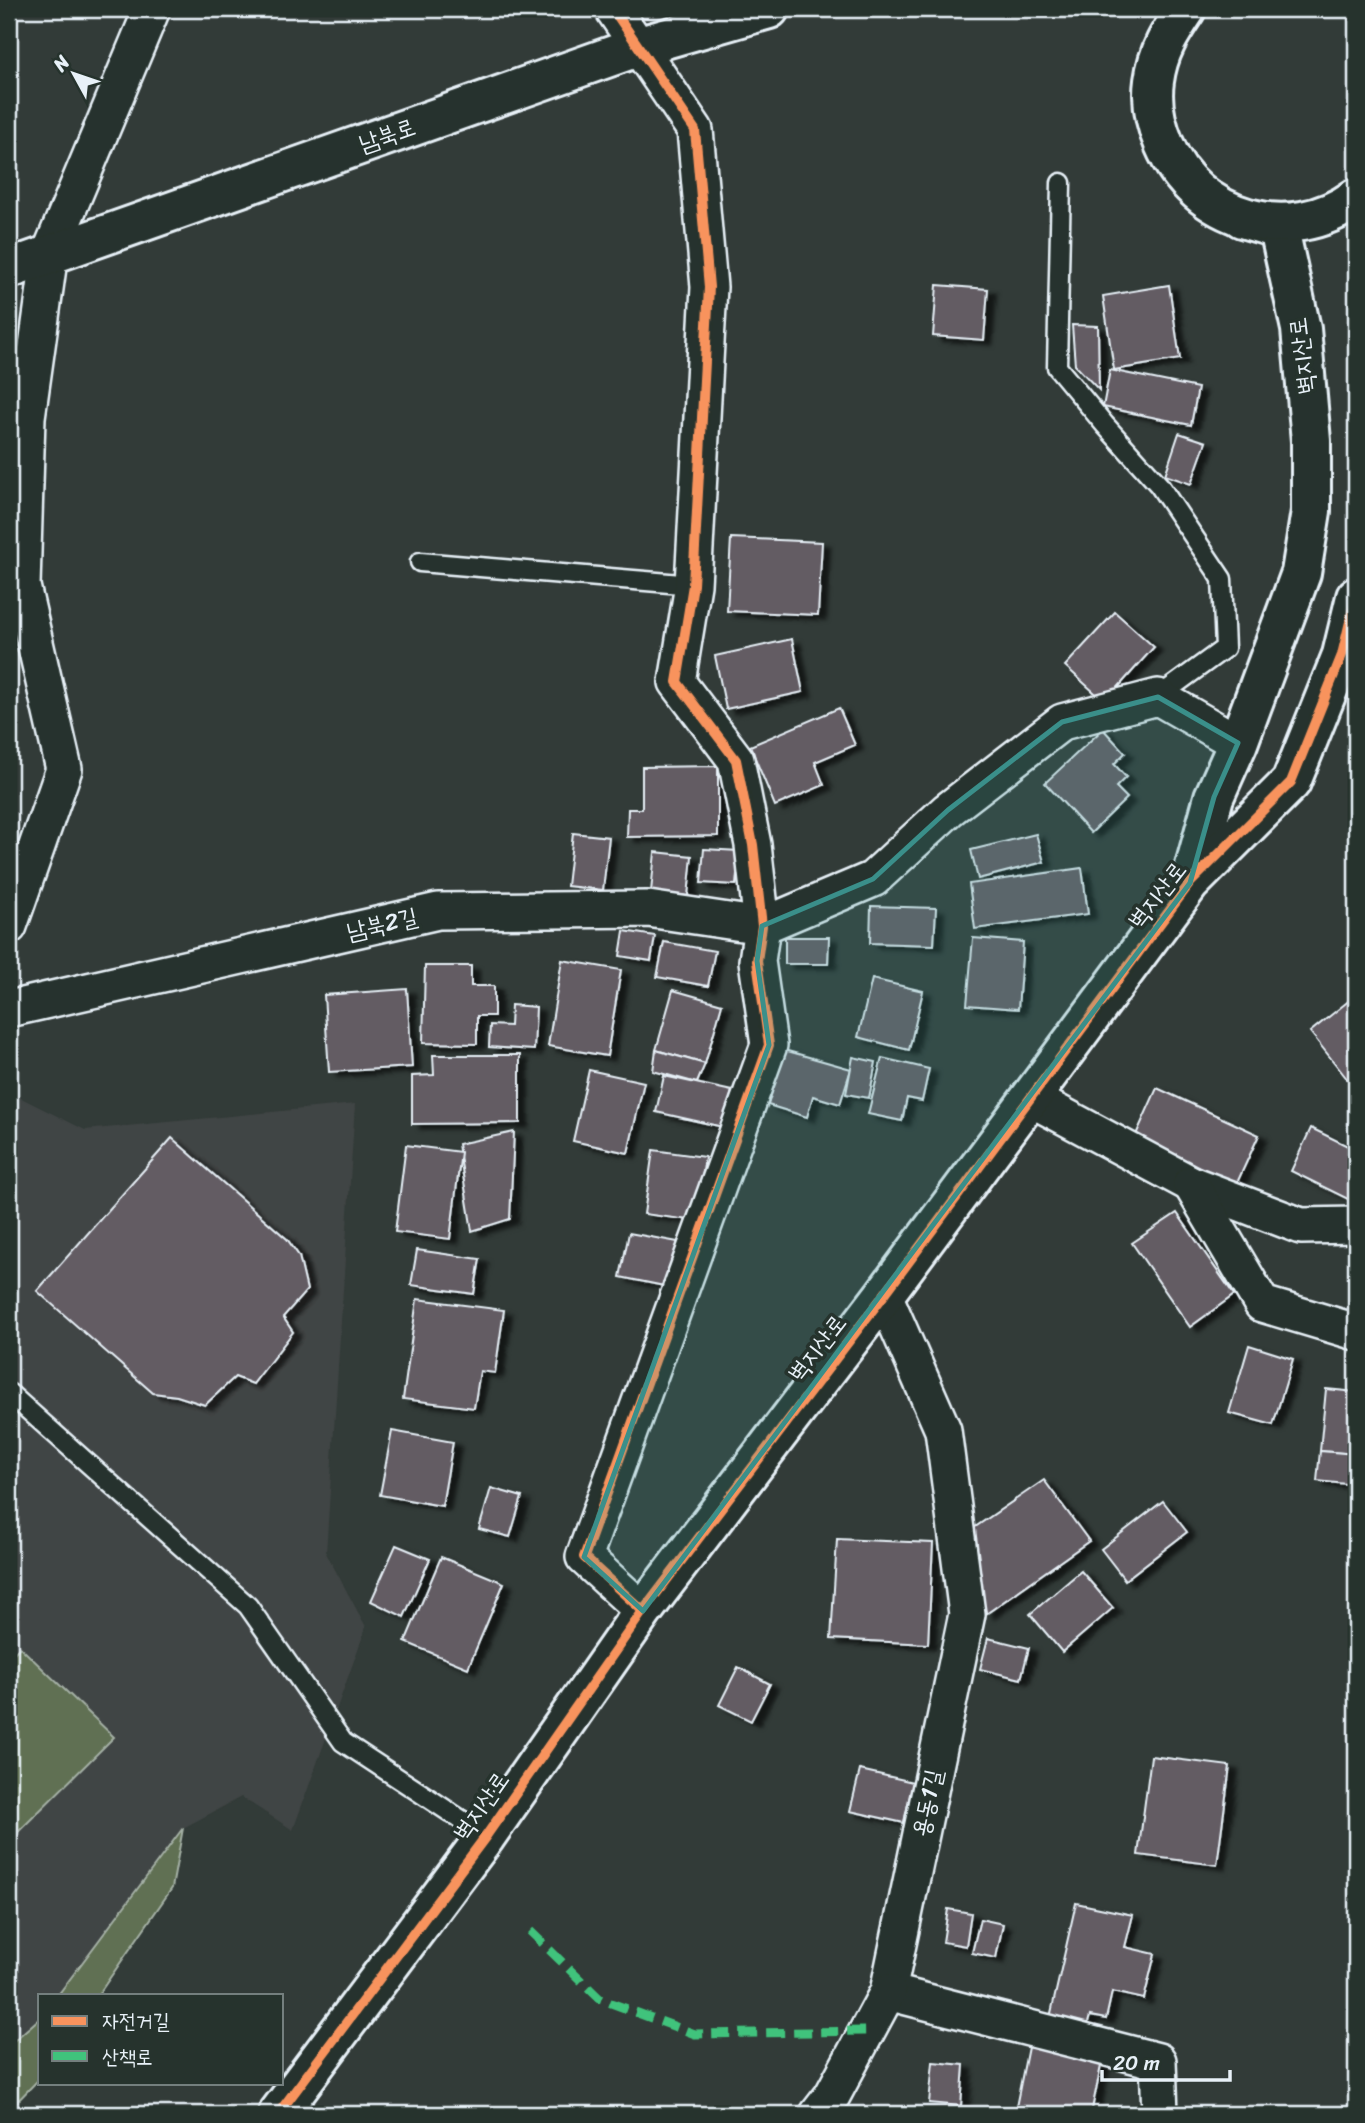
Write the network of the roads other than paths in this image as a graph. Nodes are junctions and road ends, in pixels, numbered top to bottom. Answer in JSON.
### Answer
{"nodes":[{"id":1,"x":152,"y":9,"type":"edge"},
{"id":2,"x":613,"y":9,"type":"edge"},
{"id":3,"x":769,"y":9,"type":"edge"},
{"id":4,"x":1186,"y":9,"type":"edge"},
{"id":5,"x":640,"y":47,"type":"junction"},
{"id":6,"x":1061,"y":183,"type":"dead end"},
{"id":7,"x":1351,"y":209,"type":"edge"},
{"id":8,"x":1240,"y":217,"type":"junction"},
{"id":9,"x":50,"y":253,"type":"junction"},
{"id":10,"x":9,"y":269,"type":"edge"},
{"id":11,"x":421,"y":562,"type":"dead end"},
{"id":12,"x":693,"y":585,"type":"junction"},
{"id":13,"x":1356,"y":597,"type":"edge"},
{"id":14,"x":1158,"y":697,"type":"junction"},
{"id":15,"x":1238,"y":743,"type":"junction"},
{"id":16,"x":1190,"y":883,"type":"junction"},
{"id":17,"x":9,"y":926,"type":"edge"},
{"id":18,"x":762,"y":926,"type":"junction"},
{"id":19,"x":9,"y":1009,"type":"edge"},
{"id":20,"x":1030,"y":1098,"type":"junction"},
{"id":21,"x":1191,"y":1184,"type":"junction"},
{"id":22,"x":1356,"y":1225,"type":"edge"},
{"id":23,"x":884,"y":1295,"type":"junction"},
{"id":24,"x":1356,"y":1332,"type":"edge"},
{"id":25,"x":9,"y":1393,"type":"edge"},
{"id":26,"x":643,"y":1611,"type":"junction"},
{"id":27,"x":486,"y":1836,"type":"junction"},
{"id":28,"x":888,"y":1992,"type":"junction"},
{"id":29,"x":278,"y":2114,"type":"edge"},
{"id":30,"x":818,"y":2114,"type":"edge"},
{"id":31,"x":1160,"y":2114,"type":"edge"}],
"edges":[{"from":1,"to":9,"type":"street"},
{"from":2,"to":5,"type":"street"},
{"from":3,"to":5,"type":"street","name":"남북로"},
{"from":4,"to":8,"type":"street"},
{"from":5,"to":9,"type":"street","name":"남북로"},
{"from":5,"to":12,"type":"street"},
{"from":6,"to":14,"type":"lane"},
{"from":7,"to":8,"type":"street"},
{"from":8,"to":15,"type":"street","name":"벽지산로"},
{"from":9,"to":10,"type":"street","name":"남북로"},
{"from":9,"to":17,"type":"street"},
{"from":11,"to":12,"type":"lane"},
{"from":12,"to":18,"type":"street"},
{"from":13,"to":16,"type":"street","name":"벽지산로"},
{"from":14,"to":15,"type":"street"},
{"from":14,"to":18,"type":"street"},
{"from":15,"to":16,"type":"street","name":"벽지산로"},
{"from":16,"to":20,"type":"street","name":"벽지산로"},
{"from":18,"to":19,"type":"street","name":"남북2길"},
{"from":18,"to":26,"type":"street"},
{"from":20,"to":21,"type":"street"},
{"from":20,"to":23,"type":"street","name":"벽지산로"},
{"from":21,"to":22,"type":"street"},
{"from":21,"to":24,"type":"street"},
{"from":23,"to":26,"type":"street","name":"벽지산로"},
{"from":23,"to":28,"type":"street","name":"용동1길"},
{"from":25,"to":27,"type":"lane"},
{"from":26,"to":27,"type":"street","name":"벽지산로"},
{"from":27,"to":29,"type":"street","name":"벽지산로"},
{"from":28,"to":30,"type":"street","name":"용동1길"},
{"from":28,"to":31,"type":"street"}]}
